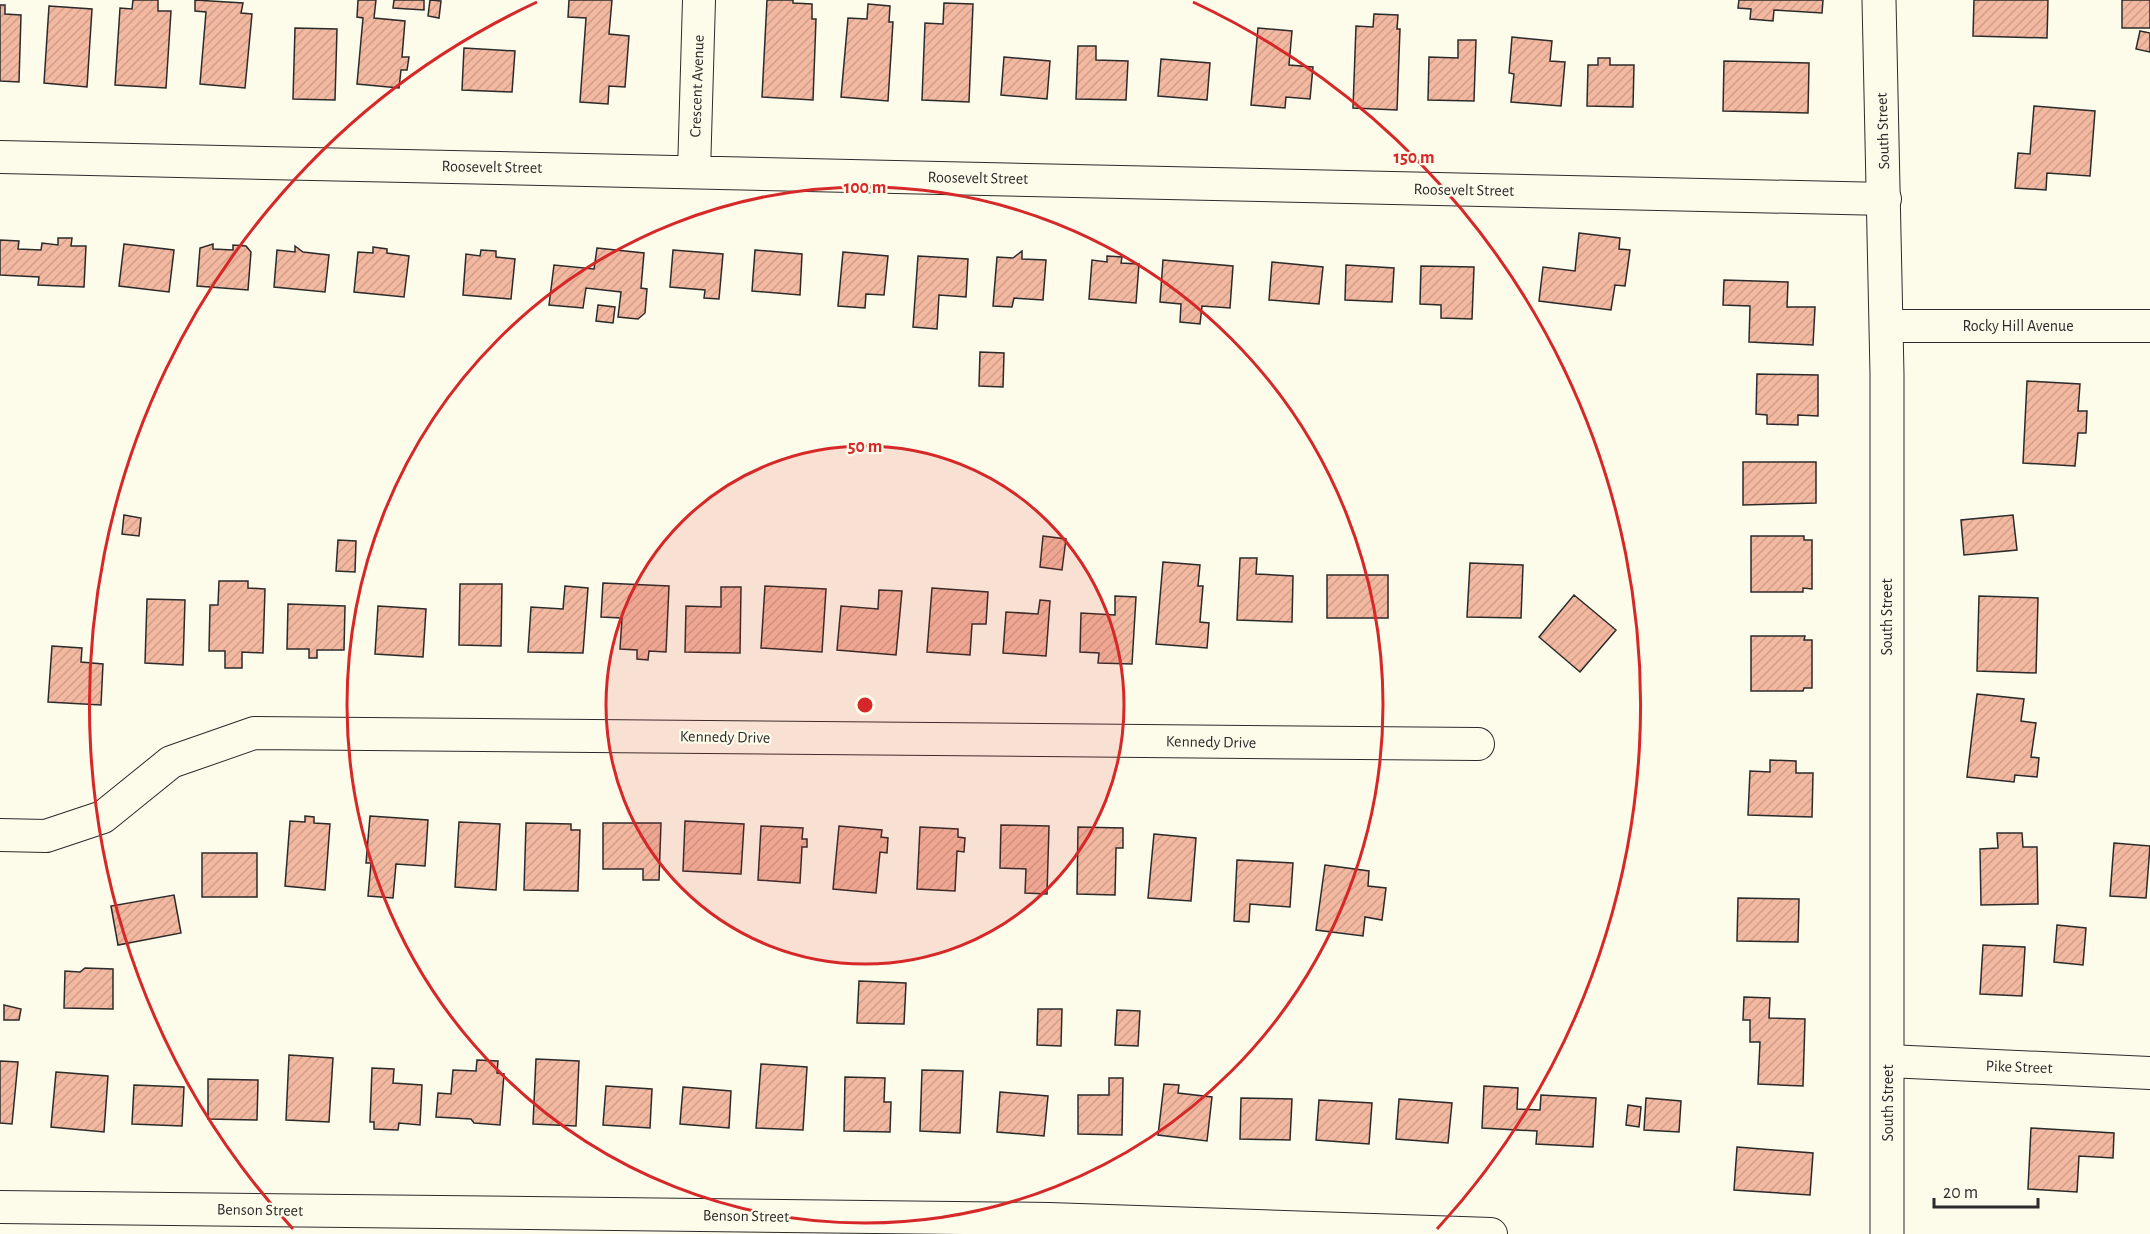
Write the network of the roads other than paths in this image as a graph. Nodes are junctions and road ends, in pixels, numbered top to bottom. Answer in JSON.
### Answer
{"nodes":[{"id":1,"x":699,"y":0,"type":"edge"},
{"id":2,"x":1879,"y":0,"type":"edge"},
{"id":3,"x":0,"y":157,"type":"edge"},
{"id":4,"x":694,"y":172,"type":"junction"},
{"id":5,"x":1885,"y":199,"type":"junction"},
{"id":6,"x":1886,"y":326,"type":"junction"},
{"id":7,"x":2150,"y":326,"type":"edge"},
{"id":8,"x":1478,"y":744,"type":"dead end"},
{"id":9,"x":0,"y":835,"type":"edge"},
{"id":10,"x":1888,"y":1061,"type":"junction"},
{"id":11,"x":2150,"y":1073,"type":"edge"},
{"id":12,"x":0,"y":1207,"type":"edge"},
{"id":13,"x":1491,"y":1234,"type":"edge"},
{"id":14,"x":1887,"y":1234,"type":"edge"}],
"edges":[{"from":1,"to":4,"type":"street","name":"Crescent Avenue"},
{"from":2,"to":5,"type":"main road","name":"South Street"},
{"from":3,"to":4,"type":"street","name":"Roosevelt Street"},
{"from":4,"to":5,"type":"street","name":"Roosevelt Street"},
{"from":5,"to":6,"type":"main road","name":"South Street"},
{"from":6,"to":7,"type":"street","name":"Rocky Hill Avenue"},
{"from":6,"to":10,"type":"main road","name":"South Street"},
{"from":8,"to":9,"type":"street","name":"Kennedy Drive"},
{"from":10,"to":11,"type":"street","name":"Pike Street"},
{"from":10,"to":14,"type":"main road","name":"South Street"},
{"from":12,"to":13,"type":"street","name":"Benson Street"}]}
